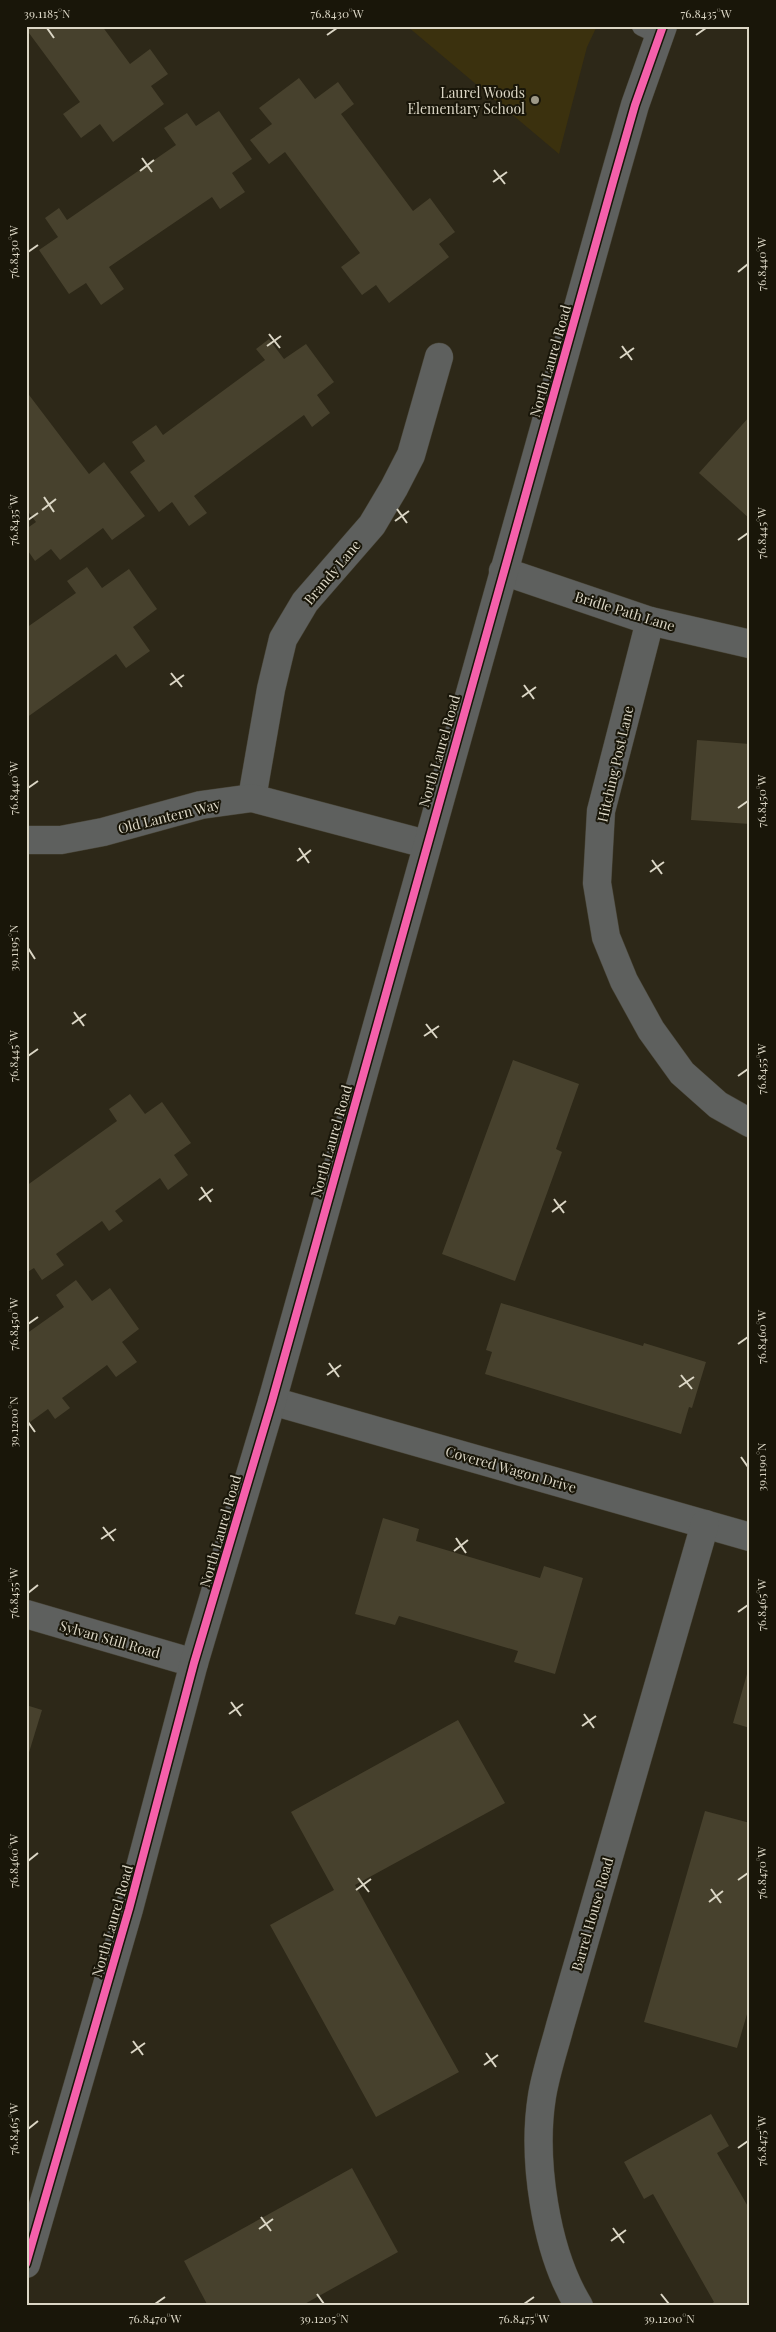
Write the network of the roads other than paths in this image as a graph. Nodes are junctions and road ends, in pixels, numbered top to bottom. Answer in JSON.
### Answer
{"nodes":[{"id":1,"x":654,"y":29,"type":"edge"},
{"id":2,"x":439,"y":357,"type":"dead end"},
{"id":3,"x":503,"y":571,"type":"junction"},
{"id":4,"x":650,"y":621,"type":"junction"},
{"id":5,"x":750,"y":644,"type":"edge"},
{"id":6,"x":252,"y":798,"type":"junction"},
{"id":7,"x":26,"y":840,"type":"edge"},
{"id":8,"x":426,"y":844,"type":"junction"},
{"id":9,"x":750,"y":1123,"type":"edge"},
{"id":10,"x":272,"y":1401,"type":"junction"},
{"id":11,"x":705,"y":1524,"type":"junction"},
{"id":12,"x":750,"y":1537,"type":"edge"},
{"id":13,"x":26,"y":1614,"type":"edge"},
{"id":14,"x":194,"y":1663,"type":"junction"},
{"id":15,"x":26,"y":2264,"type":"edge"},
{"id":16,"x":579,"y":2306,"type":"edge"}],
"edges":[{"from":1,"to":3,"type":"street","name":"North Laurel Road"},
{"from":2,"to":6,"type":"street","name":"Brandy Lane"},
{"from":3,"to":4,"type":"street","name":"Bridle Path Lane"},
{"from":3,"to":8,"type":"street","name":"North Laurel Road"},
{"from":4,"to":5,"type":"street","name":"Bridle Path Lane"},
{"from":4,"to":9,"type":"street","name":"Hitching Post Lane"},
{"from":6,"to":7,"type":"street","name":"Old Lantern Way"},
{"from":6,"to":8,"type":"street","name":"Old Lantern Way"},
{"from":8,"to":10,"type":"street","name":"North Laurel Road"},
{"from":10,"to":11,"type":"street","name":"Covered Wagon Drive"},
{"from":10,"to":14,"type":"street","name":"North Laurel Road"},
{"from":11,"to":12,"type":"street","name":"Covered Wagon Drive"},
{"from":11,"to":16,"type":"street","name":"Barrel House Road"},
{"from":13,"to":14,"type":"street","name":"Sylvan Still Road"},
{"from":14,"to":15,"type":"street","name":"North Laurel Road"}]}
